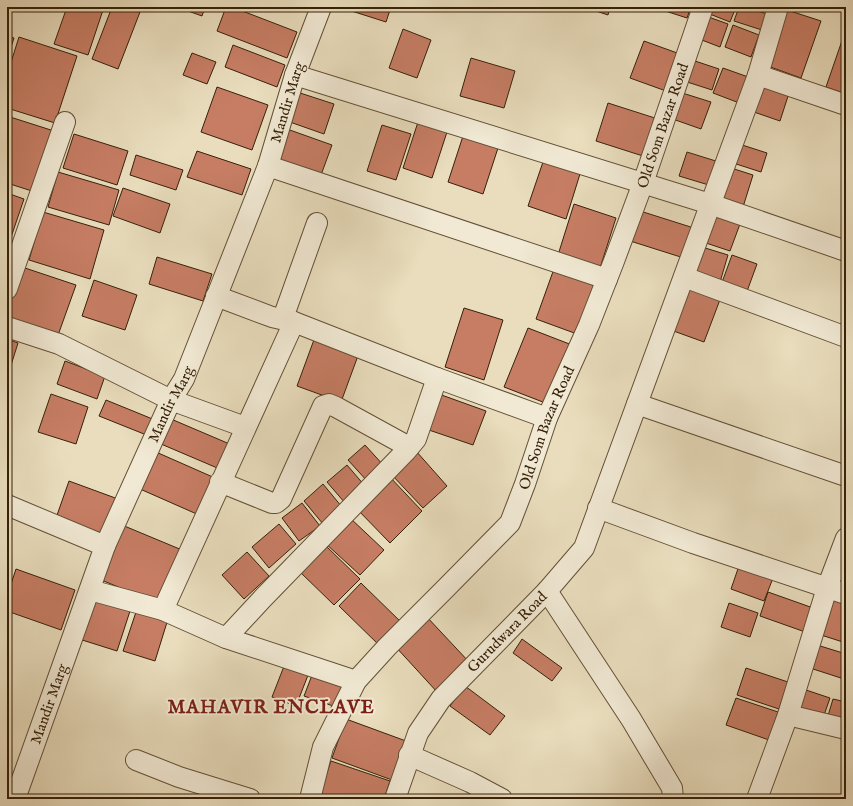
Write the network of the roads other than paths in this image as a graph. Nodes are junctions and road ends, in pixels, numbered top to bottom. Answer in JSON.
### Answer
{"nodes":[{"id":1,"x":321,"y":7,"type":"edge"},
{"id":2,"x":703,"y":7,"type":"edge"},
{"id":3,"x":778,"y":7,"type":"edge"},
{"id":4,"x":295,"y":75,"type":"junction"},
{"id":5,"x":758,"y":75,"type":"junction"},
{"id":6,"x":846,"y":105,"type":"edge"},
{"id":7,"x":65,"y":122,"type":"dead end"},
{"id":8,"x":268,"y":166,"type":"junction"},
{"id":9,"x":643,"y":183,"type":"junction"},
{"id":10,"x":710,"y":204,"type":"junction"},
{"id":11,"x":317,"y":222,"type":"dead end"},
{"id":12,"x":846,"y":250,"type":"edge"},
{"id":13,"x":684,"y":277,"type":"junction"},
{"id":14,"x":607,"y":279,"type":"junction"},
{"id":15,"x":7,"y":289,"type":"edge"},
{"id":16,"x":216,"y":296,"type":"junction"},
{"id":17,"x":288,"y":320,"type":"junction"},
{"id":18,"x":7,"y":327,"type":"edge"},
{"id":19,"x":846,"y":337,"type":"edge"},
{"id":20,"x":437,"y":378,"type":"junction"},
{"id":21,"x":171,"y":400,"type":"junction"},
{"id":22,"x":637,"y":404,"type":"junction"},
{"id":23,"x":547,"y":418,"type":"junction"},
{"id":24,"x":245,"y":427,"type":"junction"},
{"id":25,"x":409,"y":447,"type":"junction"},
{"id":26,"x":846,"y":476,"type":"edge"},
{"id":27,"x":220,"y":482,"type":"junction"},
{"id":28,"x":7,"y":505,"type":"edge"},
{"id":29,"x":598,"y":508,"type":"junction"},
{"id":30,"x":846,"y":538,"type":"edge"},
{"id":31,"x":105,"y":546,"type":"junction"},
{"id":32,"x":827,"y":588,"type":"junction"},
{"id":33,"x":90,"y":590,"type":"junction"},
{"id":34,"x":547,"y":591,"type":"junction"},
{"id":35,"x":846,"y":594,"type":"edge"},
{"id":36,"x":163,"y":610,"type":"junction"},
{"id":37,"x":226,"y":638,"type":"junction"},
{"id":38,"x":356,"y":681,"type":"junction"},
{"id":39,"x":788,"y":715,"type":"junction"},
{"id":40,"x":846,"y":729,"type":"edge"},
{"id":41,"x":410,"y":755,"type":"junction"},
{"id":42,"x":136,"y":760,"type":"dead end"},
{"id":43,"x":15,"y":799,"type":"edge"},
{"id":44,"x":250,"y":799,"type":"edge"},
{"id":45,"x":310,"y":799,"type":"edge"},
{"id":46,"x":395,"y":799,"type":"edge"},
{"id":47,"x":502,"y":799,"type":"edge"},
{"id":48,"x":673,"y":799,"type":"edge"},
{"id":49,"x":757,"y":799,"type":"edge"}],
"edges":[{"from":1,"to":4,"type":"street","name":"Mandir Marg"},
{"from":2,"to":9,"type":"street","name":"Old Som Bazar Road"},
{"from":3,"to":5,"type":"street"},
{"from":4,"to":8,"type":"street","name":"Mandir Marg"},
{"from":4,"to":9,"type":"street"},
{"from":5,"to":6,"type":"street"},
{"from":5,"to":10,"type":"street"},
{"from":7,"to":15,"type":"street"},
{"from":8,"to":14,"type":"street"},
{"from":8,"to":16,"type":"street","name":"Mandir Marg"},
{"from":9,"to":10,"type":"street"},
{"from":9,"to":14,"type":"street","name":"Old Som Bazar Road"},
{"from":10,"to":12,"type":"street"},
{"from":10,"to":13,"type":"street"},
{"from":11,"to":17,"type":"street"},
{"from":13,"to":19,"type":"street"},
{"from":13,"to":22,"type":"street"},
{"from":14,"to":23,"type":"street","name":"Old Som Bazar Road"},
{"from":16,"to":17,"type":"street"},
{"from":16,"to":21,"type":"street","name":"Mandir Marg"},
{"from":17,"to":20,"type":"street"},
{"from":17,"to":24,"type":"street"},
{"from":18,"to":21,"type":"street"},
{"from":20,"to":23,"type":"street"},
{"from":20,"to":25,"type":"street"},
{"from":21,"to":24,"type":"street"},
{"from":21,"to":31,"type":"street","name":"Mandir Marg"},
{"from":22,"to":26,"type":"street"},
{"from":22,"to":29,"type":"street"},
{"from":23,"to":38,"type":"street","name":"Old Som Bazar Road"},
{"from":24,"to":27,"type":"street"},
{"from":25,"to":27,"type":"street"},
{"from":25,"to":37,"type":"street"},
{"from":27,"to":36,"type":"street"},
{"from":28,"to":31,"type":"street"},
{"from":29,"to":32,"type":"street"},
{"from":29,"to":34,"type":"street"},
{"from":30,"to":32,"type":"street"},
{"from":31,"to":33,"type":"street","name":"Mandir Marg"},
{"from":32,"to":35,"type":"street"},
{"from":32,"to":39,"type":"street"},
{"from":33,"to":36,"type":"street"},
{"from":33,"to":43,"type":"street","name":"Mandir Marg"},
{"from":34,"to":41,"type":"street","name":"Gurudwara Road"},
{"from":34,"to":48,"type":"street","name":"Gurudwara Road"},
{"from":36,"to":37,"type":"street"},
{"from":37,"to":38,"type":"street"},
{"from":38,"to":45,"type":"street","name":"Old Som Bazar Road"},
{"from":39,"to":40,"type":"street"},
{"from":39,"to":49,"type":"street"},
{"from":41,"to":46,"type":"street","name":"Gurudwara Road"},
{"from":41,"to":47,"type":"street"},
{"from":42,"to":44,"type":"street"}]}
